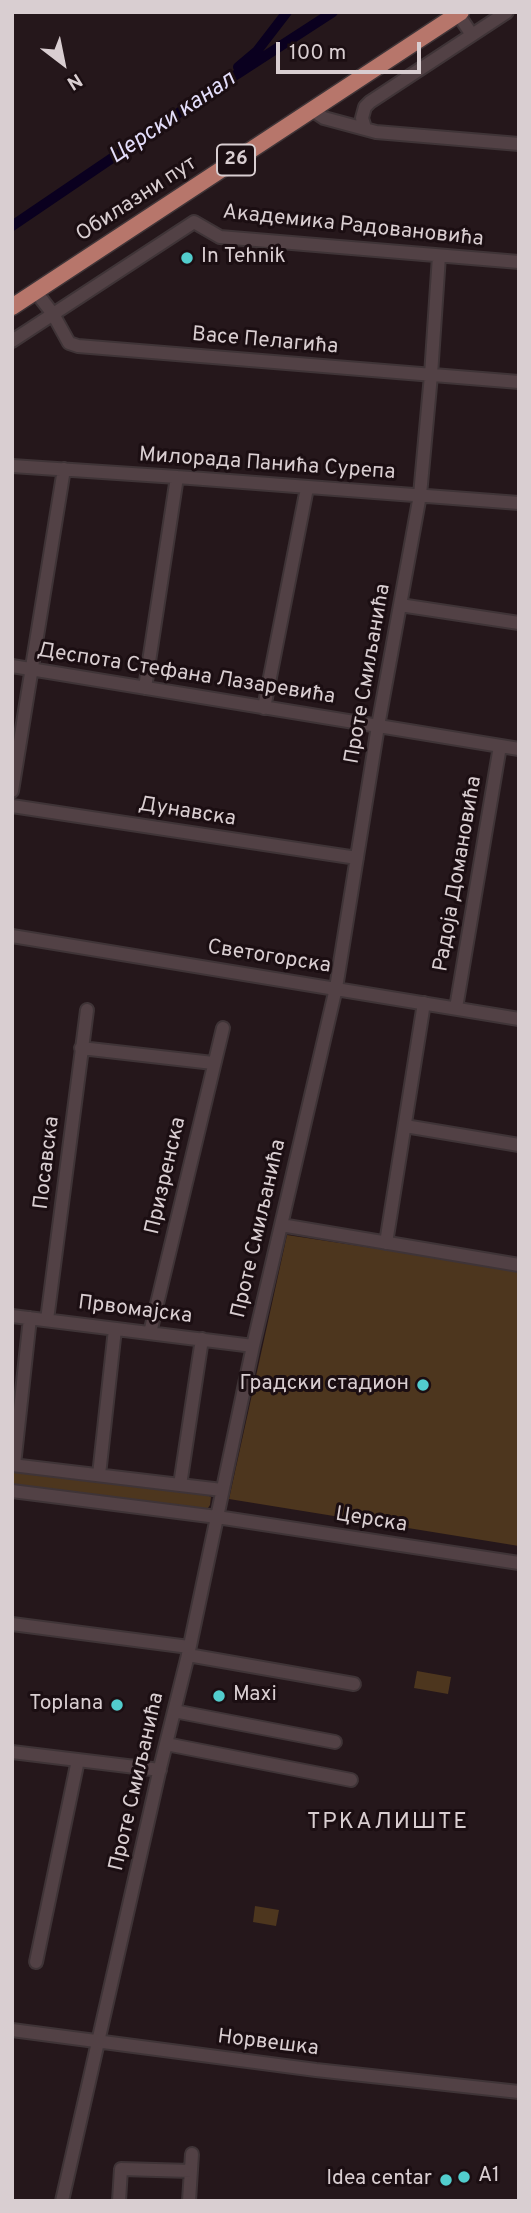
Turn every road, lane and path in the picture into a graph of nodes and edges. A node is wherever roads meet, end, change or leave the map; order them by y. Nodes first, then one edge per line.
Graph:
1 (507, 12) edge
2 (459, 13) edge
3 (471, 34) junction
4 (312, 110) junction
5 (361, 125) junction
6 (519, 145) edge
7 (439, 256) junction
8 (519, 262) edge
9 (36, 292) junction
10 (12, 307) edge
11 (53, 314) junction
12 (12, 341) edge
13 (431, 375) junction
14 (519, 382) edge
15 (12, 466) edge
16 (64, 469) junction
17 (177, 477) junction
18 (307, 488) junction
19 (420, 495) junction
20 (519, 503) edge
21 (400, 605) junction
22 (519, 623) edge
23 (12, 666) edge
24 (32, 669) junction
25 (145, 688) junction
26 (264, 708) junction
27 (378, 726) junction
28 (500, 746) junction
29 (519, 749) edge
30 (12, 791) edge
31 (12, 806) edge
32 (356, 858) junction
33 (12, 936) edge
34 (336, 988) junction
35 (424, 1003) junction
36 (456, 1008) junction
37 (87, 1010) dead end
38 (519, 1019) edge
39 (223, 1028) dead end
40 (81, 1048) junction
41 (213, 1063) junction
42 (405, 1126) junction
43 (519, 1144) edge
44 (281, 1225) junction
45 (386, 1243) junction
46 (519, 1265) edge
47 (12, 1316) edge
48 (30, 1318) junction
49 (47, 1320) junction
50 (115, 1329) junction
51 (150, 1333) junction
52 (202, 1339) junction
53 (253, 1346) junction
54 (13, 1465) edge
55 (99, 1475) junction
56 (180, 1485) junction
57 (222, 1490) junction
58 (12, 1491) edge
59 (217, 1517) junction
60 (519, 1563) edge
61 (12, 1624) edge
62 (189, 1651) junction
63 (354, 1684) dead end
64 (174, 1712) junction
65 (335, 1742) dead end
66 (166, 1744) junction
67 (12, 1752) edge
68 (78, 1760) junction
69 (159, 1770) junction
70 (351, 1780) dead end
71 (36, 1962) dead end
72 (12, 2030) edge
73 (99, 2041) junction
74 (519, 2092) edge
75 (192, 2154) dead end
76 (191, 2171) junction
77 (62, 2201) edge
78 (119, 2201) edge
79 (188, 2201) edge

1 - 3 street
2 - 3 street
2 - 4 main road, Обилазни пут / 26
3 - 5 street
4 - 5 street
4 - 9 main road, Обилазни пут / 26
5 - 6 street
7 - 8 street, Академика Радовановића
7 - 11 street, Академика Радовановића
7 - 13 street, Проте Смиљанића
9 - 10 main road, Обилазни пут / 26
9 - 11 street, Васе Пелагића
11 - 12 street, Академика Радовановића
11 - 13 street, Васе Пелагића
13 - 14 street, Васе Пелагића
13 - 19 street, Проте Смиљанића
15 - 16 street, Милорада Панића Сурепа
16 - 17 street, Милорада Панића Сурепа
16 - 24 street
17 - 18 street, Милорада Панића Сурепа
17 - 25 street
18 - 19 street, Милорада Панића Сурепа
18 - 26 street
19 - 20 street, Милорада Панића Сурепа
19 - 21 street, Проте Смиљанића
21 - 22 street
21 - 27 street, Проте Смиљанића
23 - 24 street, Деспота Стефана Лазаревића
24 - 25 street, Деспота Стефана Лазаревића
24 - 30 street
25 - 26 street, Деспота Стефана Лазаревића
26 - 27 street, Деспота Стефана Лазаревића
27 - 28 street, Деспота Стефана Лазаревића
27 - 32 street, Проте Смиљанића
28 - 29 street, Деспота Стефана Лазаревића
28 - 36 street, Радоја Домановића
31 - 32 street, Дунавска
32 - 34 street, Проте Смиљанића
33 - 34 street, Светогорска
34 - 35 street, Светогорска
34 - 44 street, Проте Смиљанића
35 - 36 street, Светогорска
35 - 42 street
36 - 38 street, Светогорска
37 - 40 street, Посавска
39 - 41 street, Призренска
40 - 41 street
40 - 49 street, Посавска
41 - 51 street, Призренска
42 - 43 street
42 - 45 street
44 - 45 street
44 - 53 street, Проте Смиљанића
45 - 46 street
47 - 48 street, Првомајска
48 - 49 street, Првомајска
48 - 54 street
49 - 50 street, Првомајска
50 - 51 street, Првомајска
50 - 55 street
51 - 52 street, Првомајска
52 - 53 street, Првомајска
52 - 56 street
53 - 57 street, Проте Смиљанића
54 - 55 street
55 - 56 street
56 - 57 street
57 - 59 street, Проте Смиљанића
58 - 59 street, Церска
59 - 60 street, Церска
59 - 62 street, Проте Смиљанића
61 - 62 street
62 - 63 street
62 - 64 street, Проте Смиљанића
64 - 65 street
64 - 66 street, Проте Смиљанића
66 - 69 street, Проте Смиљанића
66 - 70 street
67 - 68 street
68 - 69 street
68 - 71 street
69 - 73 street, Проте Смиљанића
72 - 73 street, Норвешка
73 - 74 street, Норвешка
73 - 77 street, Проте Смиљанића
75 - 76 street
76 - 78 street
76 - 79 street

